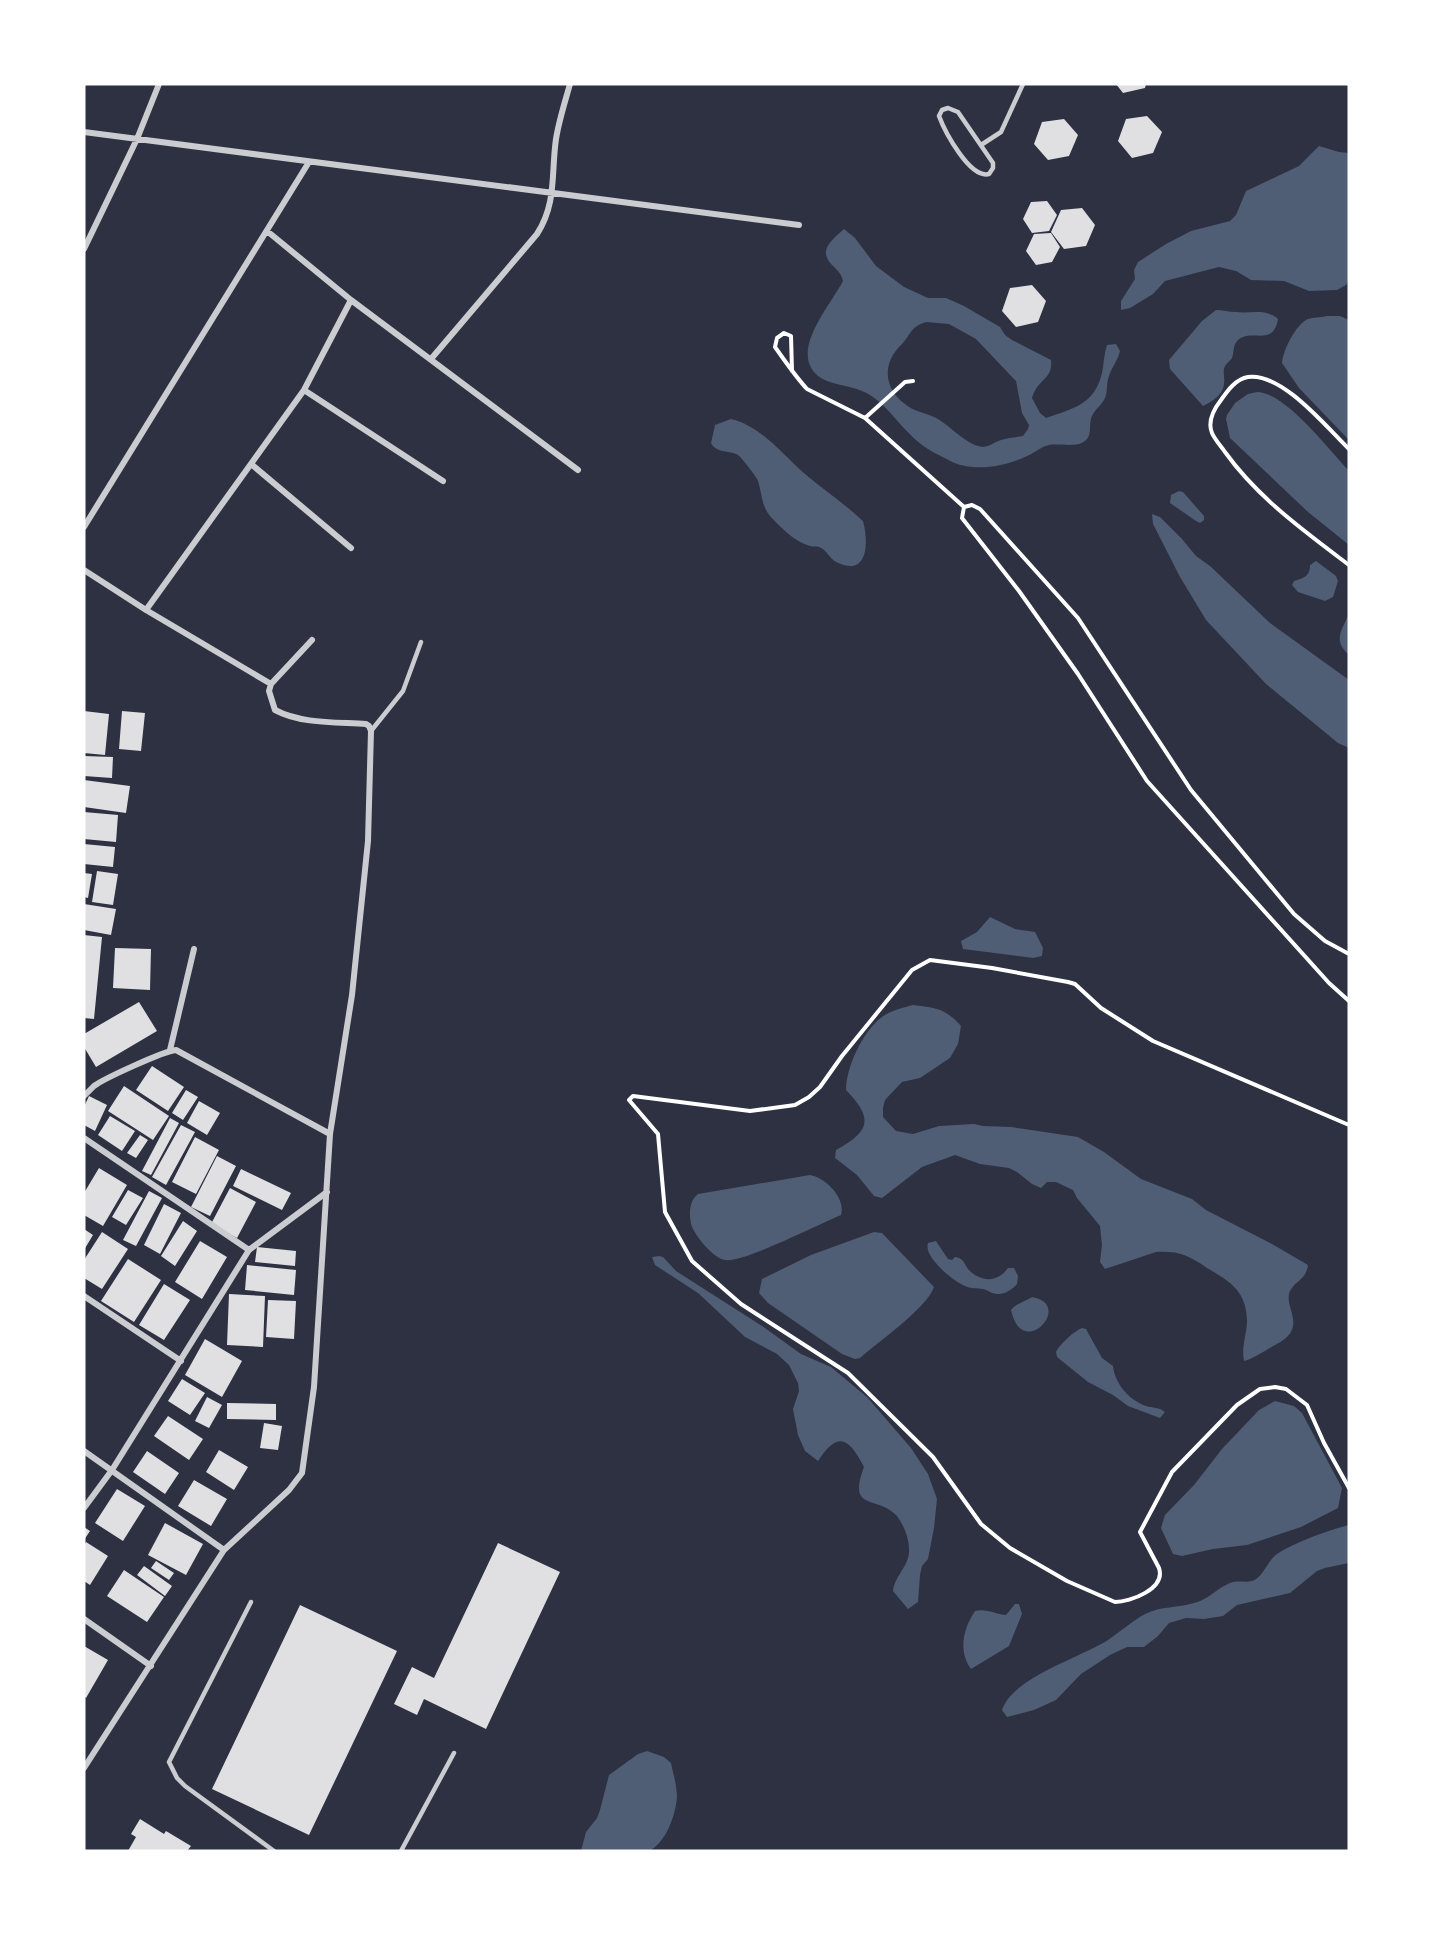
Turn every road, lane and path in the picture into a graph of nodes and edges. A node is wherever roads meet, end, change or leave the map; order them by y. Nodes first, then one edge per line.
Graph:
1 (159, 84) edge
2 (570, 84) edge
3 (1023, 84) edge
4 (84, 132) edge
5 (137, 140) junction
6 (981, 145) junction
7 (309, 162) junction
8 (552, 195) junction
9 (799, 225) dead end
10 (267, 231) junction
11 (84, 249) edge
12 (351, 300) junction
13 (431, 359) junction
14 (792, 370) junction
15 (913, 381) dead end
16 (303, 390) junction
17 (865, 418) junction
18 (1349, 449) edge
19 (251, 464) junction
20 (578, 470) dead end
21 (443, 481) dead end
22 (964, 507) junction
23 (84, 527) edge
24 (351, 548) dead end
25 (1349, 565) edge
26 (84, 570) edge
27 (146, 609) junction
28 (312, 640) dead end
29 (421, 642) dead end
30 (271, 684) junction
31 (371, 731) junction
32 (194, 949) dead end
33 (1349, 954) edge
34 (1349, 1001) edge
35 (170, 1050) junction
36 (84, 1096) edge
37 (1349, 1125) edge
38 (330, 1134) junction
39 (84, 1138) edge
40 (327, 1192) junction
41 (249, 1250) junction
42 (84, 1296) edge
43 (181, 1361) junction
44 (84, 1451) edge
45 (112, 1470) junction
46 (1349, 1488) edge
47 (84, 1508) edge
48 (224, 1550) junction
49 (251, 1602) dead end
50 (84, 1619) edge
51 (151, 1666) junction
52 (454, 1753) dead end
53 (84, 1768) edge
54 (274, 1851) edge
55 (401, 1851) edge

1 - 5 street
2 - 8 street
3 - 6 lane
4 - 5 street
5 - 7 street
5 - 11 street
6 - 6 lane
7 - 8 street
7 - 10 street
8 - 9 street
8 - 13 street
10 - 12 street
10 - 23 street
12 - 13 street
12 - 16 street
13 - 20 street
14 - 14 path
14 - 17 path
15 - 17 path
16 - 19 street
16 - 21 street
17 - 22 path
18 - 25 path
19 - 24 street
19 - 27 street
22 - 33 path
22 - 34 path
26 - 27 street
27 - 30 street
28 - 30 street
29 - 31 lane
30 - 31 street
31 - 38 street
32 - 35 street
35 - 36 street
35 - 38 street
37 - 46 path
38 - 40 street
39 - 41 street
40 - 41 street
40 - 48 street
41 - 43 street
42 - 43 street
43 - 45 street
44 - 45 street
45 - 47 street
45 - 48 street
48 - 51 street
49 - 54 lane
50 - 51 street
51 - 53 street
52 - 55 lane

